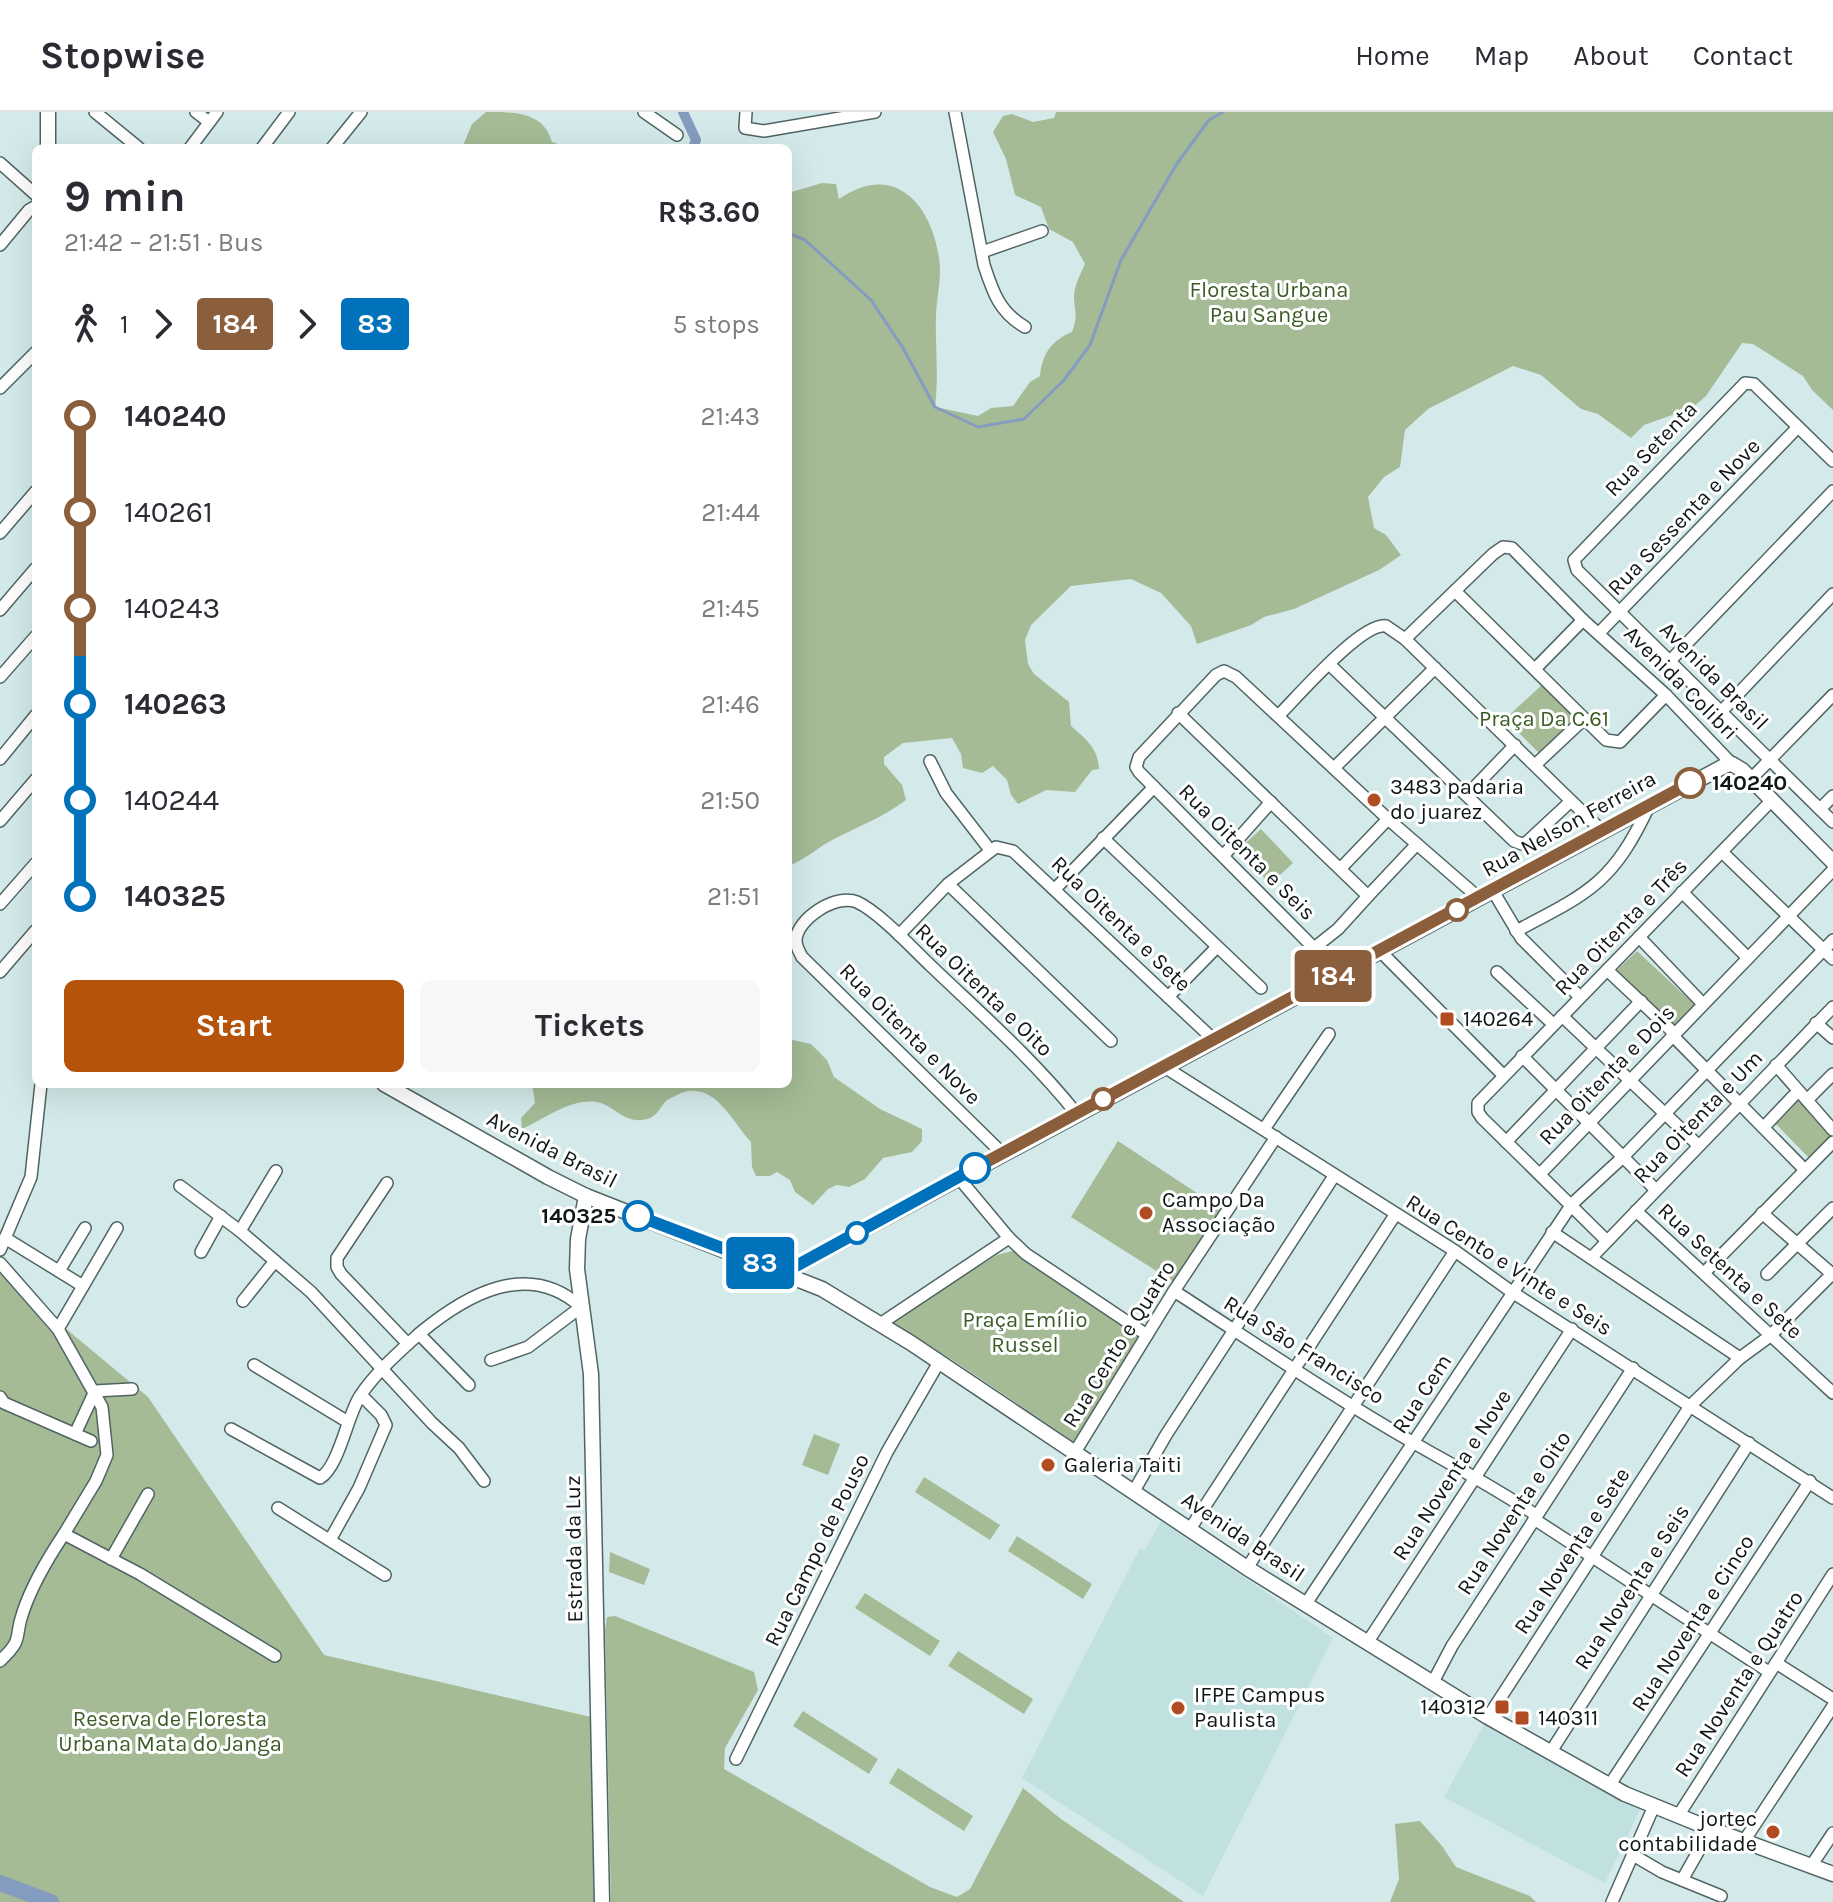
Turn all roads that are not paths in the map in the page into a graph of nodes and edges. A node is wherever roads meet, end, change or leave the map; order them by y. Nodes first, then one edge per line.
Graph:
1 (48, 112) edge
2 (95, 112) edge
3 (196, 112) edge
4 (217, 112) edge
5 (289, 112) edge
6 (361, 112) edge
7 (644, 112) edge
8 (875, 112) edge
9 (955, 112) edge
10 (745, 117) edge
11 (812, 118) edge
12 (209, 122) junction
13 (677, 135) dead end
14 (48, 144) edge
15 (134, 144) edge
16 (193, 144) edge
17 (265, 144) edge
18 (335, 144) edge
19 (0, 163) edge
20 (32, 191) edge
21 (32, 208) edge
22 (1042, 231) dead end
23 (0, 245) edge
24 (982, 252) junction
25 (1025, 327) dead end
26 (32, 356) edge
27 (0, 388) edge
28 (1798, 427) junction
29 (1833, 461) edge
30 (1833, 491) edge
31 (32, 496) edge
32 (0, 533) edge
33 (1575, 556) joint
34 (32, 573) edge
35 (1455, 591) junction
36 (1833, 594) edge
37 (0, 610) edge
38 (1620, 613) junction
39 (1583, 620) junction
40 (1599, 633) junction
41 (1405, 639) junction
42 (32, 641) edge
43 (1669, 662) junction
44 (1329, 664) junction
45 (1435, 668) junction
46 (1535, 669) junction
47 (0, 677) edge
48 (1666, 695) junction
49 (1833, 695) edge
50 (1178, 713) junction
51 (1720, 713) junction
52 (1279, 715) junction
53 (1386, 718) junction
54 (1584, 719) junction
55 (32, 720) edge
56 (1515, 745) junction
57 (0, 759) edge
58 (930, 761) dead end
59 (1768, 761) junction
60 (1535, 765) junction
61 (1334, 768) junction
62 (1741, 771) junction
63 (32, 784) edge
64 (1154, 787) junction
65 (1467, 795) junction
66 (1833, 796) edge
67 (0, 798) edge
68 (1571, 801) junction
69 (1771, 801) junction
70 (1271, 802) junction
71 (1650, 805) junction
72 (11, 808) junction
73 (1820, 809) junction
74 (1388, 819) junction
75 (0, 821) edge
76 (1833, 822) edge
77 (1602, 831) junction
78 (1103, 838) junction
79 (1417, 844) junction
80 (993, 849) junction
81 (1722, 852) junction
82 (1223, 856) junction
83 (1833, 862) edge
84 (32, 868) edge
85 (1341, 868) junction
86 (1833, 870) edge
87 (948, 884) junction
88 (1055, 889) junction
89 (1682, 892) junction
90 (1486, 894) junction
91 (1368, 897) junction
92 (0, 904) edge
93 (1788, 917) junction
94 (1516, 931) junction
95 (32, 935) edge
96 (899, 935) junction
97 (1639, 937) junction
98 (796, 938) joint
99 (1833, 940) edge
100 (1217, 947) junction
101 (1314, 948) junction
102 (1823, 950) junction
103 (1381, 952) junction
104 (1748, 958) junction
105 (1833, 959) edge
106 (1607, 970) junction
107 (0, 972) edge
108 (1497, 972) dead end
109 (1335, 975) junction
110 (1261, 988) dead end
111 (1168, 997) junction
112 (1580, 997) junction
113 (1641, 1001) junction
114 (1703, 1004) junction
115 (1833, 1007) edge
116 (1557, 1020) junction
117 (1816, 1023) junction
118 (1329, 1034) dead end
119 (1673, 1034) junction
120 (1833, 1038) edge
121 (1214, 1040) junction
122 (1111, 1041) dead end
123 (1596, 1049) junction
124 (1522, 1056) junction
125 (1776, 1065) junction
126 (1163, 1066) junction
127 (1706, 1070) junction
128 (1833, 1074) edge
129 (1503, 1075) junction
130 (1629, 1080) junction
131 (41, 1088) edge
132 (391, 1088) edge
133 (1555, 1091) junction
134 (1798, 1091) junction
135 (1807, 1100) junction
136 (1740, 1104) junction
137 (1076, 1113) junction
138 (1664, 1114) junction
139 (1588, 1123) junction
140 (1764, 1127) junction
141 (1264, 1129) junction
142 (1833, 1130) edge
143 (1276, 1137) junction
144 (1506, 1142) junction
145 (1833, 1142) edge
146 (1698, 1145) junction
147 (1003, 1154) junction
148 (1623, 1157) junction
149 (1805, 1170) junction
150 (276, 1171) dead end
151 (1540, 1174) junction
152 (1334, 1176) junction
153 (958, 1177) junction
154 (387, 1183) dead end
155 (180, 1186) dead end
156 (1655, 1189) junction
157 (586, 1196) junction
158 (1572, 1204) junction
159 (1833, 1208) edge
160 (1636, 1211) junction
161 (1762, 1213) junction
162 (1395, 1215) junction
163 (221, 1216) junction
164 (85, 1228) dead end
165 (117, 1228) dead end
166 (240, 1231) junction
167 (1552, 1232) junction
168 (5, 1238) junction
169 (1009, 1238) junction
170 (1607, 1241) junction
171 (1797, 1244) junction
172 (0, 1250) edge
173 (1455, 1251) junction
174 (201, 1252) dead end
175 (1592, 1257) junction
176 (275, 1261) junction
177 (0, 1263) edge
178 (59, 1271) junction
179 (785, 1272) junction
180 (1704, 1273) junction
181 (1767, 1274) dead end
182 (1832, 1274) edge
183 (83, 1286) junction
184 (1174, 1291) junction
185 (1512, 1292) junction
186 (243, 1301) dead end
187 (581, 1307) junction
188 (880, 1324) junction
189 (58, 1329) junction
190 (1572, 1329) junction
191 (1235, 1330) junction
192 (419, 1334) junction
193 (1147, 1335) junction
194 (1770, 1336) junction
195 (408, 1344) junction
196 (1740, 1358) junction
197 (491, 1360) dead end
198 (939, 1362) junction
199 (254, 1365) dead end
200 (1295, 1368) junction
201 (1633, 1368) junction
202 (382, 1369) junction
203 (1833, 1375) edge
204 (469, 1385) dead end
205 (132, 1389) dead end
206 (1828, 1389) edge
207 (95, 1391) junction
208 (361, 1395) junction
209 (0, 1397) edge
210 (1354, 1406) junction
211 (1690, 1406) junction
212 (348, 1422) junction
213 (231, 1429) dead end
214 (75, 1434) junction
215 (91, 1441) dead end
216 (1414, 1443) junction
217 (1749, 1443) junction
218 (1075, 1452) junction
219 (1475, 1475) junction
220 (484, 1481) dead end
221 (1810, 1481) junction
222 (1134, 1491) junction
223 (148, 1494) dead end
224 (1833, 1498) edge
225 (278, 1508) dead end
226 (1535, 1517) junction
227 (1190, 1529) junction
228 (64, 1534) junction
229 (330, 1540) junction
230 (1592, 1557) junction
231 (111, 1559) junction
232 (1247, 1568) junction
233 (1833, 1574) edge
234 (385, 1575) dead end
235 (1650, 1594) junction
236 (1305, 1605) junction
237 (1711, 1633) junction
238 (1367, 1643) junction
239 (275, 1656) dead end
240 (0, 1661) edge
241 (1772, 1667) junction
242 (1433, 1682) junction
243 (1833, 1699) edge
244 (1833, 1706) edge
245 (1488, 1717) junction
246 (1550, 1753) junction
247 (736, 1759) dead end
248 (1609, 1786) junction
249 (1654, 1806) junction
250 (1678, 1816) junction
251 (1711, 1829) junction
252 (1833, 1833) edge
253 (1744, 1841) junction
254 (1633, 1855) junction
255 (1811, 1866) junction
256 (1833, 1874) edge
257 (1682, 1880) junction
258 (1721, 1896) dead end
259 (602, 1902) edge
260 (1612, 1902) edge

1 - 14 main road
2 - 15 street
3 - 12 street
4 - 12 street
5 - 17 street
6 - 18 street
7 - 13 street
8 - 11 street
9 - 24 street
10 - 11 street
12 - 16 street
19 - 20 street
21 - 23 street
22 - 24 street
24 - 25 street
26 - 27 street
28 - 29 street
28 - 33 street, Rua Setenta
28 - 38 street, Rua Sessenta e Nove
30 - 43 street
31 - 32 street
33 - 38 street, Avenida Brasil
34 - 37 street
35 - 39 street, Avenida Colibri
35 - 41 street
35 - 46 street
36 - 51 street
38 - 40 street, Rua Sessenta e Nove
38 - 43 street, Avenida Brasil
39 - 40 street, Avenida Colibri
39 - 46 street
40 - 48 street, Avenida Colibri
41 - 44 street
41 - 45 street
42 - 47 street
43 - 51 street, Avenida Brasil
44 - 52 street
44 - 53 street
45 - 53 street
45 - 56 street
46 - 54 street
48 - 54 street
48 - 62 street, Avenida Colibri
49 - 59 street
50 - 52 street
50 - 64 street, Rua Oitenta e Seis
50 - 70 street
51 - 59 street, Avenida Brasil
52 - 61 street
53 - 61 street
53 - 65 street
54 - 60 street
55 - 57 street
56 - 60 street
56 - 65 street
58 - 80 street
59 - 62 street
59 - 73 street, Avenida Brasil
60 - 68 street
61 - 74 street
62 - 69 main road, Avenida Colibri
62 - 71 main road, Rua Nelson Ferreira
63 - 72 street
64 - 78 street
64 - 82 street, Rua Oitenta e Seis
65 - 68 street
66 - 73 street
67 - 72 street
68 - 77 street
69 - 81 street, Rua Oitenta e Três
69 - 83 main road, Avenida Colibri
70 - 82 street
70 - 85 street
71 - 77 main road, Rua Nelson Ferreira
71 - 94 street
72 - 75 street
73 - 76 street, Avenida Brasil
74 - 79 street
74 - 85 street
77 - 90 main road, Rua Nelson Ferreira
78 - 88 street
78 - 100 street
79 - 90 street
79 - 91 street
80 - 87 street
80 - 88 street, Rua Oitenta e Sete
81 - 89 street, Rua Oitenta e Três
81 - 93 street
82 - 101 street, Rua Oitenta e Seis
84 - 92 street
85 - 91 street
86 - 93 street, Rua Oitenta e Dois
87 - 96 street
87 - 122 street
88 - 111 street, Rua Oitenta e Sete
89 - 97 street, Rua Oitenta e Três
89 - 104 street
90 - 94 street
90 - 103 main road, Rua Nelson Ferreira
91 - 101 street
93 - 102 street
93 - 104 street, Rua Oitenta e Dois
94 - 112 street
95 - 107 street
96 - 98 street, Rua Oitenta e Oito
96 - 137 street, Rua Oitenta e Oito
97 - 106 street, Rua Oitenta e Três
97 - 114 street, Rua Oitenta e Dois
98 - 147 street, Rua Oitenta e Nove
99 - 102 street, Rua Cem
100 - 110 street
100 - 111 street
101 - 109 street, Rua Oitenta e Seis
102 - 105 street
102 - 127 street, Rua Cem
103 - 109 main road, Rua Nelson Ferreira
103 - 129 street
104 - 114 street, Rua Oitenta e Dois
106 - 112 street, Rua Oitenta e Três
106 - 113 street
108 - 116 street
109 - 121 main road, Rua Nelson Ferreira
111 - 121 street, Rua Oitenta e Sete
112 - 116 street, Rua Oitenta e Três
113 - 119 street
113 - 123 street
114 - 119 street, Rua Oitenta e Dois
115 - 117 street, Rua Oitenta e Um
116 - 123 street
116 - 124 street, Rua Oitenta e Três
117 - 120 street
117 - 125 street, Rua Oitenta e Um
118 - 141 street
119 - 127 street
119 - 130 street, Rua Oitenta e Dois
121 - 126 main road, Rua Nelson Ferreira
123 - 130 street
123 - 133 street
124 - 129 street, Rua Oitenta e Três
124 - 133 street
125 - 134 street
125 - 136 street, Rua Oitenta e Um
126 - 137 main road, Rua Nelson Ferreira
126 - 141 street, Rua Cento e Vinte e Seis
127 - 136 street
127 - 138 street, Rua Cem
128 - 135 street
129 - 144 street, Rua Oitenta e Três
130 - 138 street
130 - 139 street, Rua Oitenta e Dois
131 - 168 street
132 - 157 main road, Avenida Brasil
133 - 139 street
133 - 144 street
134 - 135 street
134 - 140 street
135 - 142 street
136 - 140 street
136 - 146 street, Rua Oitenta e Um
137 - 147 main road, Rua Nelson Ferreira
138 - 146 street
138 - 148 street, Rua Cem
139 - 148 street
139 - 151 street, Rua Oitenta e Dois
140 - 149 street
141 - 143 street, Rua Cento e Vinte e Seis
143 - 152 street, Rua Cento e Vinte e Seis
143 - 184 street, Rua Cento e Quatro
144 - 151 street
145 - 149 street
146 - 156 street, Rua Oitenta e Um
147 - 153 main road, Rua Nelson Ferreira
148 - 156 street
148 - 158 street, Rua Cem
149 - 161 street
150 - 166 street
151 - 158 street
152 - 162 street, Rua Cento e Vinte e Seis
152 - 191 street
153 - 169 street
153 - 179 main road, Rua Nelson Ferreira
154 - 195 street
155 - 163 street
156 - 160 street, Rua Oitenta e Um
157 - 179 main road, Avenida Brasil
157 - 187 main road, Estrada da Luz
158 - 167 street, Rua Cem
158 - 170 street
159 - 171 street
160 - 170 street, Rua Oitenta e Um
160 - 180 street, Rua Setenta e Sete
161 - 171 street
161 - 180 street
162 - 173 street, Rua Cento e Vinte e Seis
162 - 200 street
163 - 166 street
163 - 174 street
164 - 178 street
165 - 183 street
166 - 176 street
167 - 175 street
167 - 185 street, Rua Cem
168 - 172 street
168 - 178 street
169 - 188 street
169 - 193 street
170 - 175 street, Rua Oitenta e Um
171 - 181 street
171 - 182 street
173 - 185 street, Rua Cento e Vinte e Seis
173 - 210 street
175 - 196 street
176 - 186 street
176 - 202 street
177 - 189 street
178 - 183 street
179 - 188 main road, Avenida Brasil
180 - 194 street, Rua Setenta e Sete
182 - 194 street, Rua Noventa e Sete
183 - 189 street
184 - 191 street, Rua São Francisco
184 - 193 street, Rua Cento e Quatro
185 - 190 street, Rua Cento e Vinte e Seis
185 - 216 street, Rua Cem
187 - 192 street
187 - 197 street
187 - 259 main road, Estrada da Luz
188 - 198 main road, Avenida Brasil
189 - 207 street
190 - 201 street, Rua Cento e Vinte e Seis
190 - 219 street, Rua Noventa e Nove
191 - 200 street, Rua São Francisco
191 - 222 street
192 - 195 street
192 - 204 street
193 - 218 street, Rua Cento e Quatro
194 - 196 street, Rua Noventa e Sete
194 - 206 street, Rua Setenta e Sete
195 - 202 street
196 - 211 street, Rua Noventa e Sete
198 - 218 main road, Avenida Brasil
198 - 247 street, Rua Campo de Pouso
199 - 212 street
200 - 210 street, Rua São Francisco
200 - 227 street
201 - 211 street, Rua Cento e Vinte e Seis
201 - 226 street, Rua Noventa e Oito
202 - 208 street
202 - 220 street
203 - 206 street
205 - 207 street
207 - 214 street
207 - 228 street
208 - 212 street
208 - 229 street
209 - 214 street
210 - 216 street, Rua São Francisco
210 - 232 street
211 - 217 street, Rua Cento e Vinte e Seis
211 - 230 street, Rua Noventa e Sete
212 - 213 street
214 - 215 street
216 - 219 street, Rua São Francisco
216 - 236 street, Rua Cem
217 - 221 street, Rua Cento e Vinte e Seis
217 - 235 street, Rua Noventa e Seis
218 - 222 main road, Avenida Brasil
219 - 226 street, Rua São Francisco
219 - 238 street, Rua Noventa e Nove
221 - 224 street, Rua Cento e Vinte e Seis
221 - 237 street, Rua Noventa e Cinco
222 - 227 main road, Avenida Brasil
223 - 231 street
225 - 229 street
226 - 230 street, Rua São Francisco
226 - 242 street, Rua Noventa e Oito
227 - 232 main road, Avenida Brasil
228 - 231 street
228 - 240 street
229 - 234 street
230 - 235 street, Rua São Francisco
230 - 245 street, Rua Noventa e Sete
231 - 239 street
232 - 236 main road, Avenida Brasil
233 - 241 street, Rua Noventa e Quatro
235 - 237 street, Rua São Francisco
235 - 246 street, Rua Noventa e Seis
236 - 238 main road, Avenida Brasil
237 - 241 street, Rua São Francisco
237 - 248 street, Rua Noventa e Cinco
238 - 242 main road, Avenida Brasil
241 - 243 street, Rua São Francisco
241 - 250 street, Rua Noventa e Quatro
242 - 245 main road, Avenida Brasil
244 - 253 street
245 - 246 main road, Avenida Brasil
246 - 248 main road, Avenida Brasil
248 - 249 main road, Avenida Brasil
249 - 250 main road, Avenida Brasil
249 - 254 street
250 - 251 main road, Avenida Brasil
251 - 253 main road, Avenida Brasil
251 - 257 street
252 - 255 street
253 - 255 main road, Avenida Brasil
254 - 257 street
254 - 260 street
255 - 256 main road, Avenida Brasil
257 - 258 street

